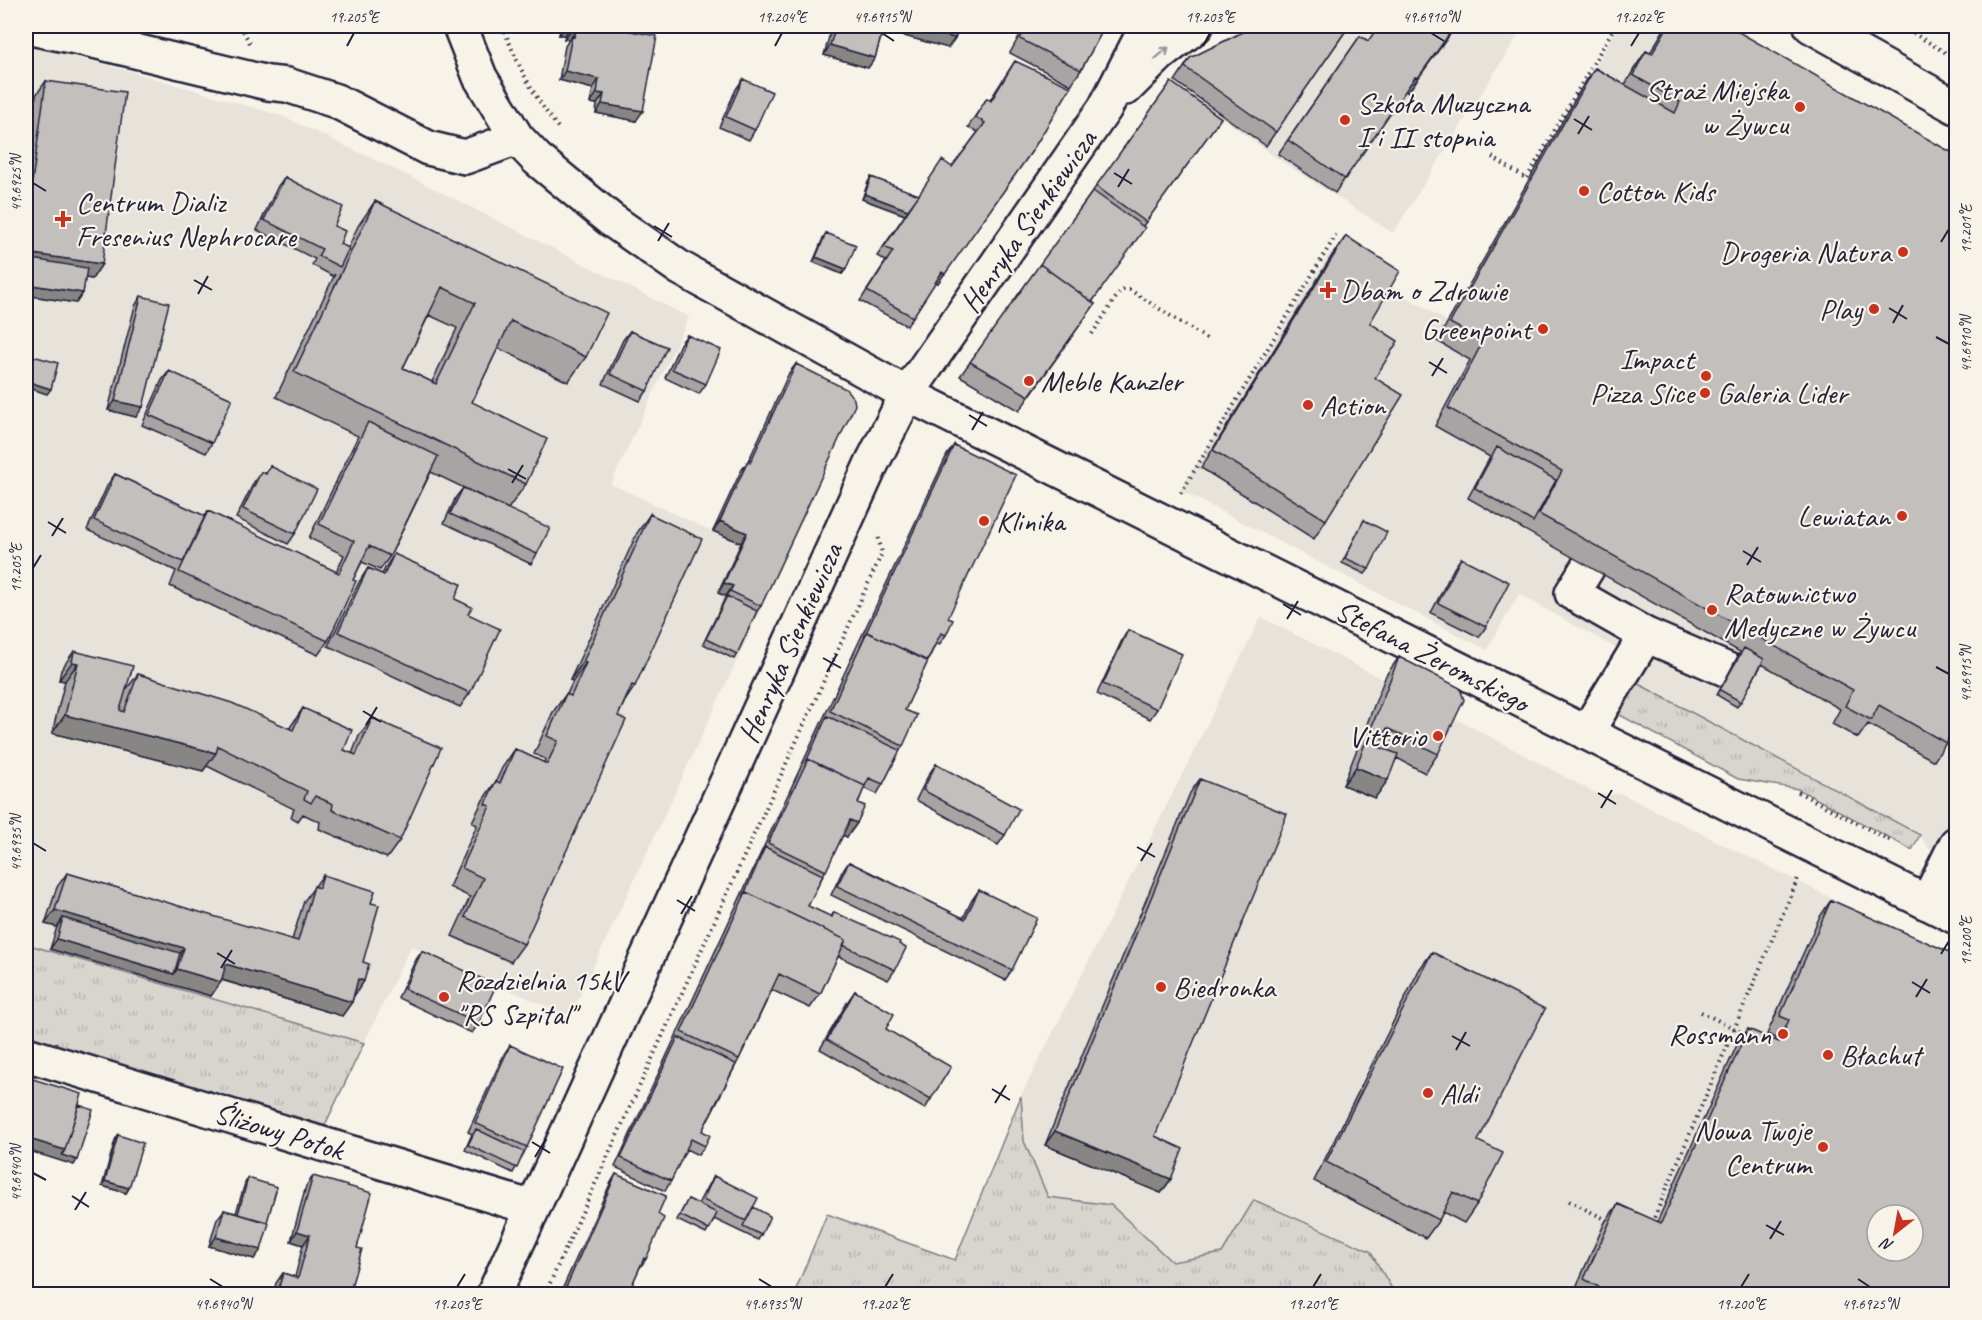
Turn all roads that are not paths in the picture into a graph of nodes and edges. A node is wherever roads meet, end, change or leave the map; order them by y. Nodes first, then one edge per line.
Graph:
1 (460, 26) edge
2 (1147, 26) edge
3 (1196, 26) edge
4 (1811, 26) edge
5 (26, 27) edge
6 (1956, 107) edge
7 (1106, 108) junction
8 (517, 138) junction
9 (907, 394) junction
10 (1588, 567) edge
11 (1646, 635) junction
12 (1730, 671) edge
13 (1587, 733) junction
14 (1956, 844) edge
15 (1926, 903) junction
16 (1956, 916) edge
17 (26, 1054) edge
18 (532, 1208) junction
19 (495, 1294) edge

1 - 8 street, Stefana Żeromskiego
2 - 7 street, Henryka Sienkiewicza
7 -> 3 street
4 - 6 street
5 - 8 street
7 - 9 street, Henryka Sienkiewicza
8 - 9 street, Stefana Żeromskiego
9 - 13 street, Stefana Żeromskiego
9 - 18 street, Henryka Sienkiewicza
10 - 11 street
11 - 12 street
11 - 13 street
13 - 15 street, Stefana Żeromskiego
14 - 15 street
15 - 16 street, Stefana Żeromskiego
17 - 18 street, Śliżowy Potok
18 - 19 street, Henryka Sienkiewicza

